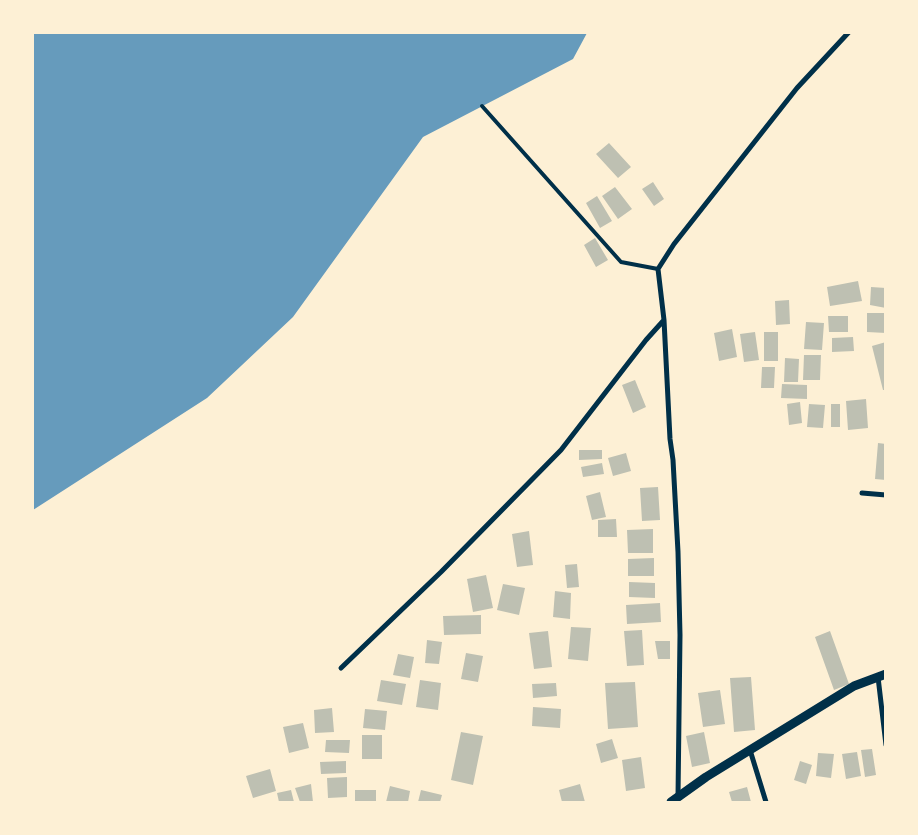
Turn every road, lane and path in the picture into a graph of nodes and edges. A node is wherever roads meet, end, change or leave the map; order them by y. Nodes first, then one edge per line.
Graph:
1 (849, 32) edge
2 (482, 106) dead end
3 (658, 269) junction
4 (664, 320) junction
5 (862, 493) dead end
6 (886, 495) edge
7 (341, 668) dead end
8 (882, 676) edge
9 (886, 745) edge
10 (750, 750) junction
11 (675, 800) edge
12 (766, 802) edge

1 - 3 street
2 - 3 lane
3 - 4 street
4 - 7 street
4 - 11 street
5 - 6 street
8 - 9 street
8 - 10 street
10 - 11 street
10 - 12 street

